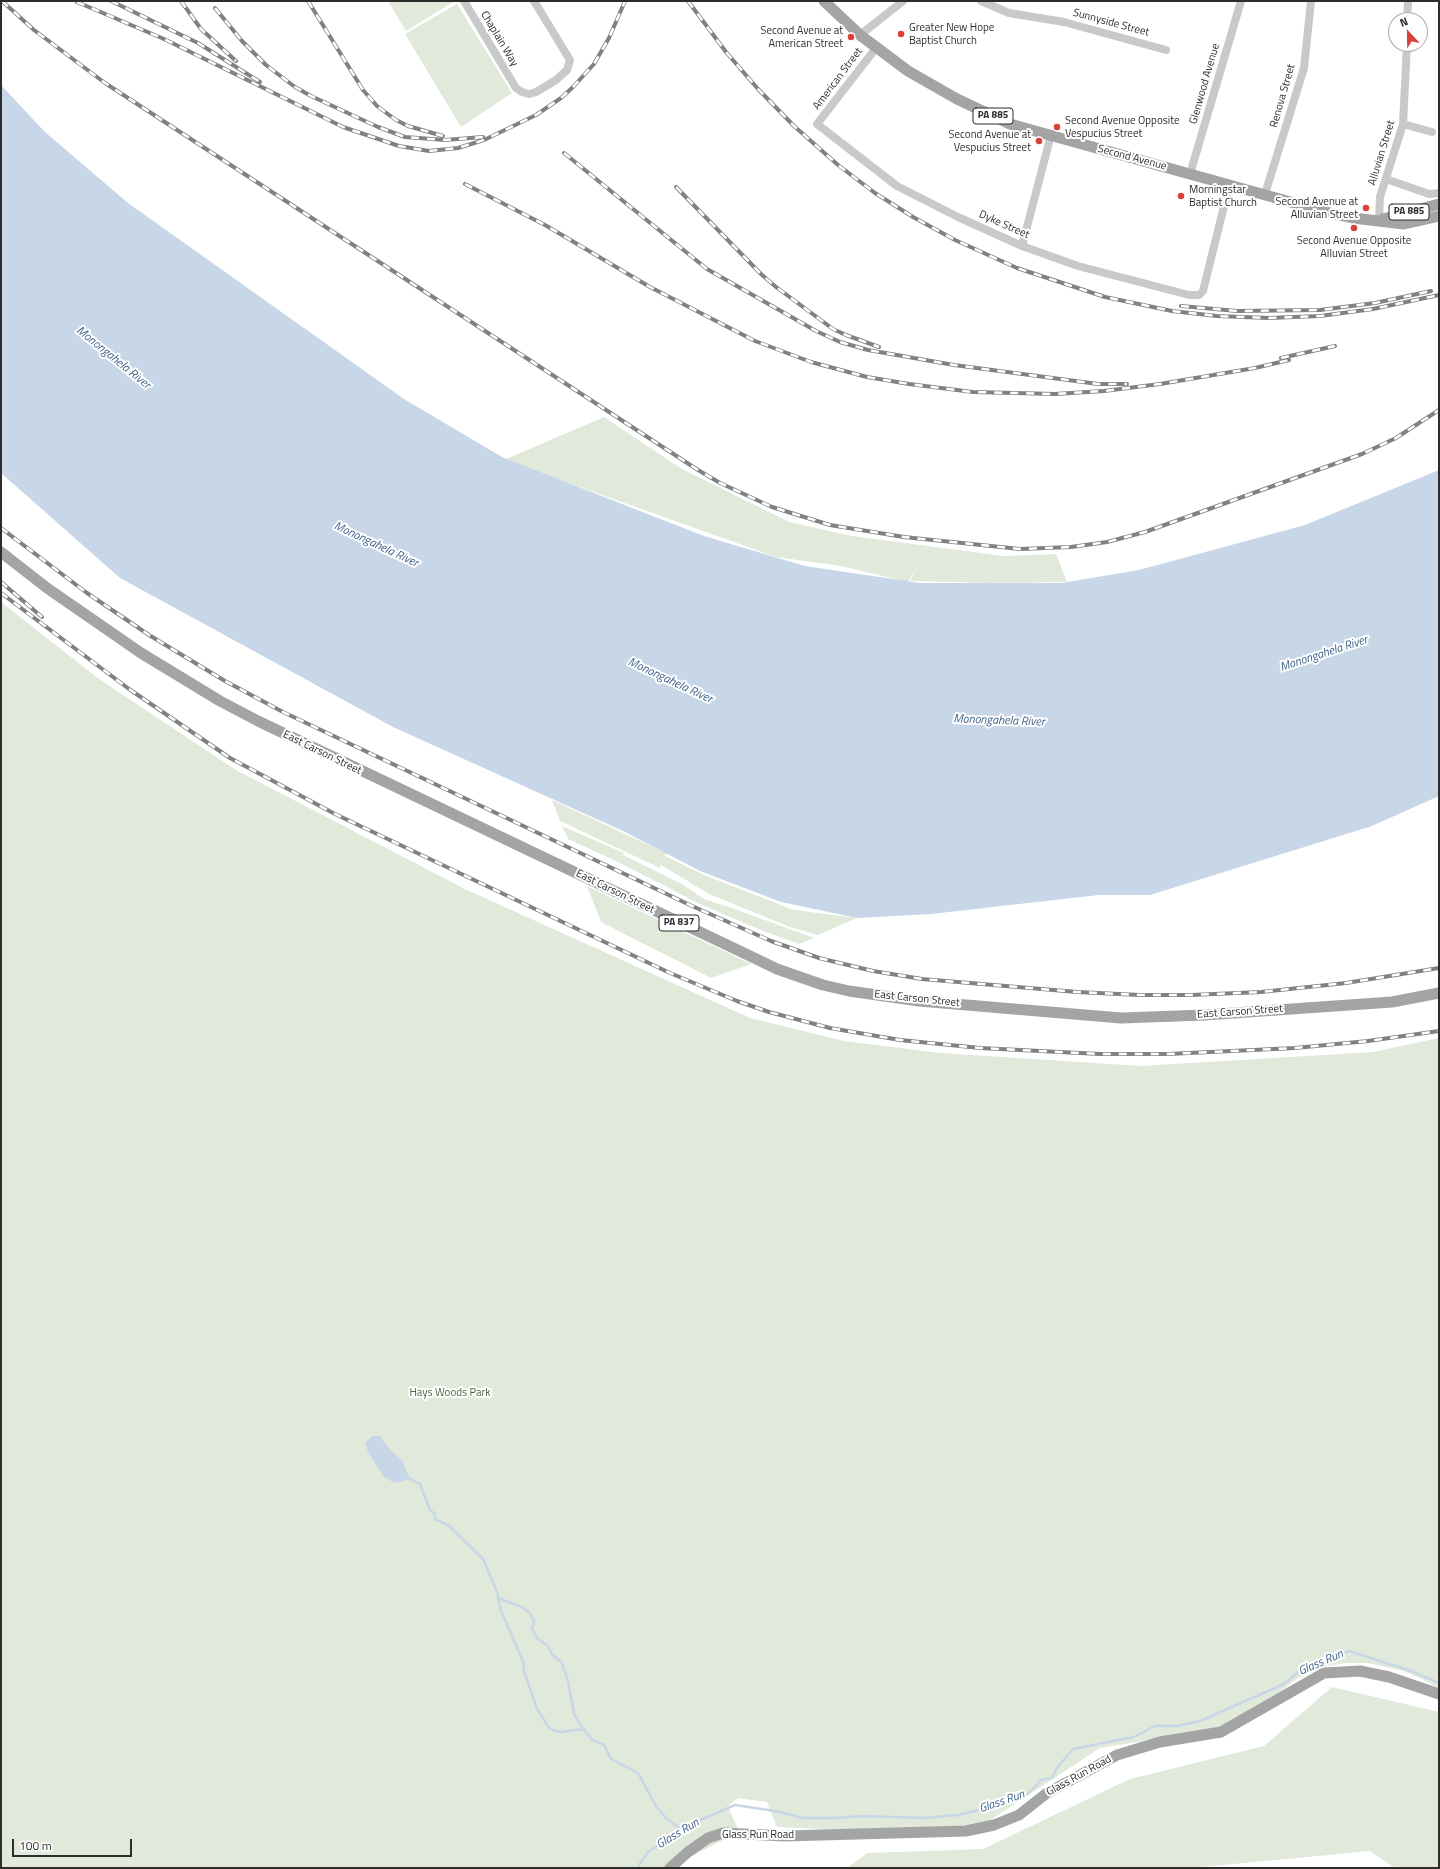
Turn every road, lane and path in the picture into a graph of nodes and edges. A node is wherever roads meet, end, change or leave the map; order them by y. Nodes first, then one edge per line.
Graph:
1 (464, 1) edge
2 (534, 1) edge
3 (824, 1) edge
4 (903, 1) edge
5 (981, 1) edge
6 (1241, 1) edge
7 (1311, 1) edge
8 (1408, 1) edge
9 (1407, 12) edge
10 (860, 35) junction
11 (876, 48) junction
12 (1166, 50) dead end
13 (1407, 52) edge
14 (817, 124) joint
15 (1403, 124) junction
16 (1432, 132) dead end
17 (1051, 135) junction
18 (1190, 174) junction
19 (1386, 178) junction
20 (1229, 186) junction
21 (1439, 193) edge
22 (1265, 194) junction
23 (1439, 204) edge
24 (1439, 216) edge
25 (1379, 220) junction
26 (1022, 246) junction
27 (1, 552) edge
28 (1439, 993) edge
29 (1439, 1694) edge
30 (670, 1868) edge

1 - 2 street, Chaplain Way
3 - 10 main road, Second Avenue / PA 885
4 - 10 street
5 - 12 street, Sunnyside Street
6 - 18 street, Glenwood Avenue
7 - 22 street, Renova Street
8 - 9 street
10 - 11 main road, Second Avenue / PA 885
11 - 14 street, American Street
11 - 17 main road, Second Avenue / PA 885
13 - 15 street, Alluvian Street
14 - 26 street, Dyke Street
15 - 16 street
15 - 19 street, Alluvian Street
17 - 18 main road, Second Avenue / PA 885
17 - 26 street
18 - 20 main road, Second Avenue / PA 885
19 - 21 street
19 - 25 street, Alluvian Street
20 - 22 main road, Second Avenue / PA 885
20 - 26 street, Dyke Street
22 - 25 main road, Second Avenue / PA 885
23 - 25 main road, Second Avenue / PA 885
24 - 25 main road, Second Avenue / PA 885
27 - 28 main road, East Carson Street / PA 837
29 - 30 main road, Glass Run Road

